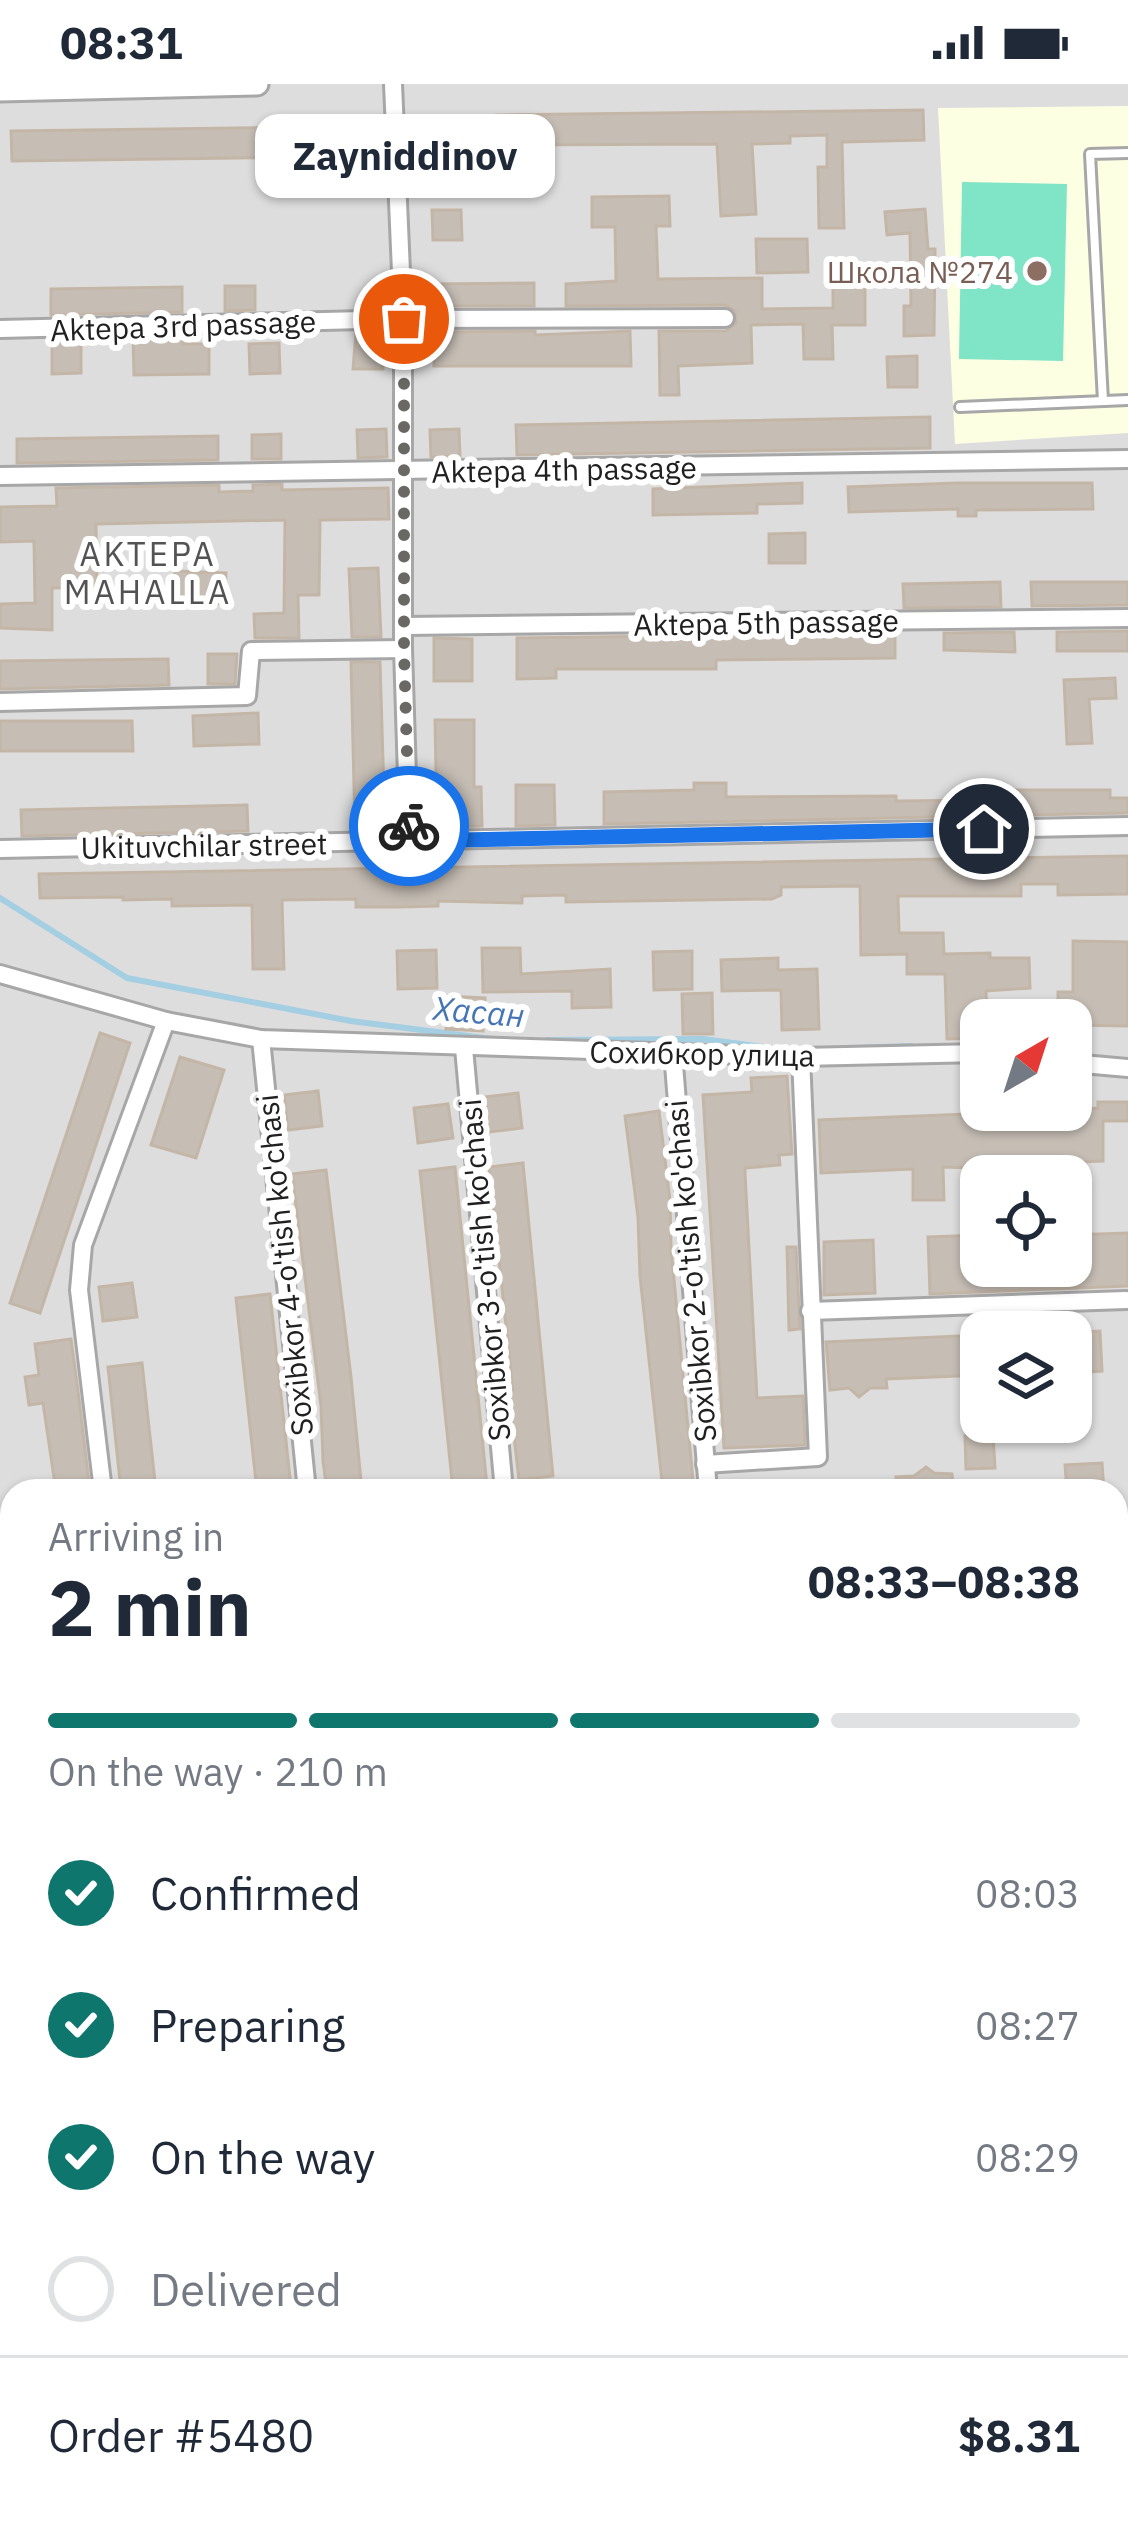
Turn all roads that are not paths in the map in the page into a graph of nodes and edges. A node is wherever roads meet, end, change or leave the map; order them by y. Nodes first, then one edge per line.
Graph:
1 (257, 84) edge
2 (393, 84) edge
3 (76, 86) edge
4 (0, 90) edge
5 (1128, 153) edge
6 (725, 318) dead end
7 (404, 319) junction
8 (0, 329) edge
9 (1128, 400) edge
10 (1103, 401) junction
11 (960, 407) dead end
12 (1128, 459) edge
13 (404, 471) junction
14 (0, 476) edge
15 (1128, 617) edge
16 (404, 626) junction
17 (404, 650) junction
18 (0, 702) edge
19 (1128, 826) edge
20 (409, 841) junction
21 (0, 848) edge
22 (0, 974) edge
23 (166, 1021) junction
24 (260, 1039) junction
25 (464, 1048) junction
26 (673, 1052) junction
27 (960, 1054) edge
28 (801, 1057) junction
29 (1092, 1065) edge
30 (1128, 1068) edge
31 (1126, 1300) edge
32 (810, 1311) junction
33 (705, 1464) junction
34 (103, 1479) edge
35 (306, 1479) edge
36 (503, 1479) edge
37 (707, 1479) edge

1 - 3 street
2 - 7 street
3 - 4 street
5 - 10 lane
6 - 7 street, Aktepa 3rd passage
7 - 8 street, Aktepa 3rd passage
7 - 13 street
9 - 10 lane
10 - 11 lane
12 - 13 street, Aktepa 4th passage
13 - 14 street, Aktepa 4th passage
13 - 16 street
15 - 16 street, Aktepa 5th passage
16 - 17 street
17 - 18 street
17 - 20 street
19 - 20 street, Ukituvchilar street
20 - 21 street, Ukituvchilar street
22 - 23 street, Сохибкор улица
23 - 24 street, Сохибкор улица
23 - 34 street
24 - 25 street, Сохибкор улица
24 - 35 street, Soxibkor 4-o'tish ko'chasi
25 - 26 street, Сохибкор улица
25 - 36 street, Soxibkor 3-o'tish ko'chasi
26 - 28 street, Сохибкор улица
26 - 33 street, Soxibkor 2-o'tish ko'chasi
27 - 28 street, Сохибкор улица
28 - 32 street
29 - 30 street
31 - 32 street
32 - 33 street
33 - 37 street, Soxibkor 2-o'tish ko'chasi

